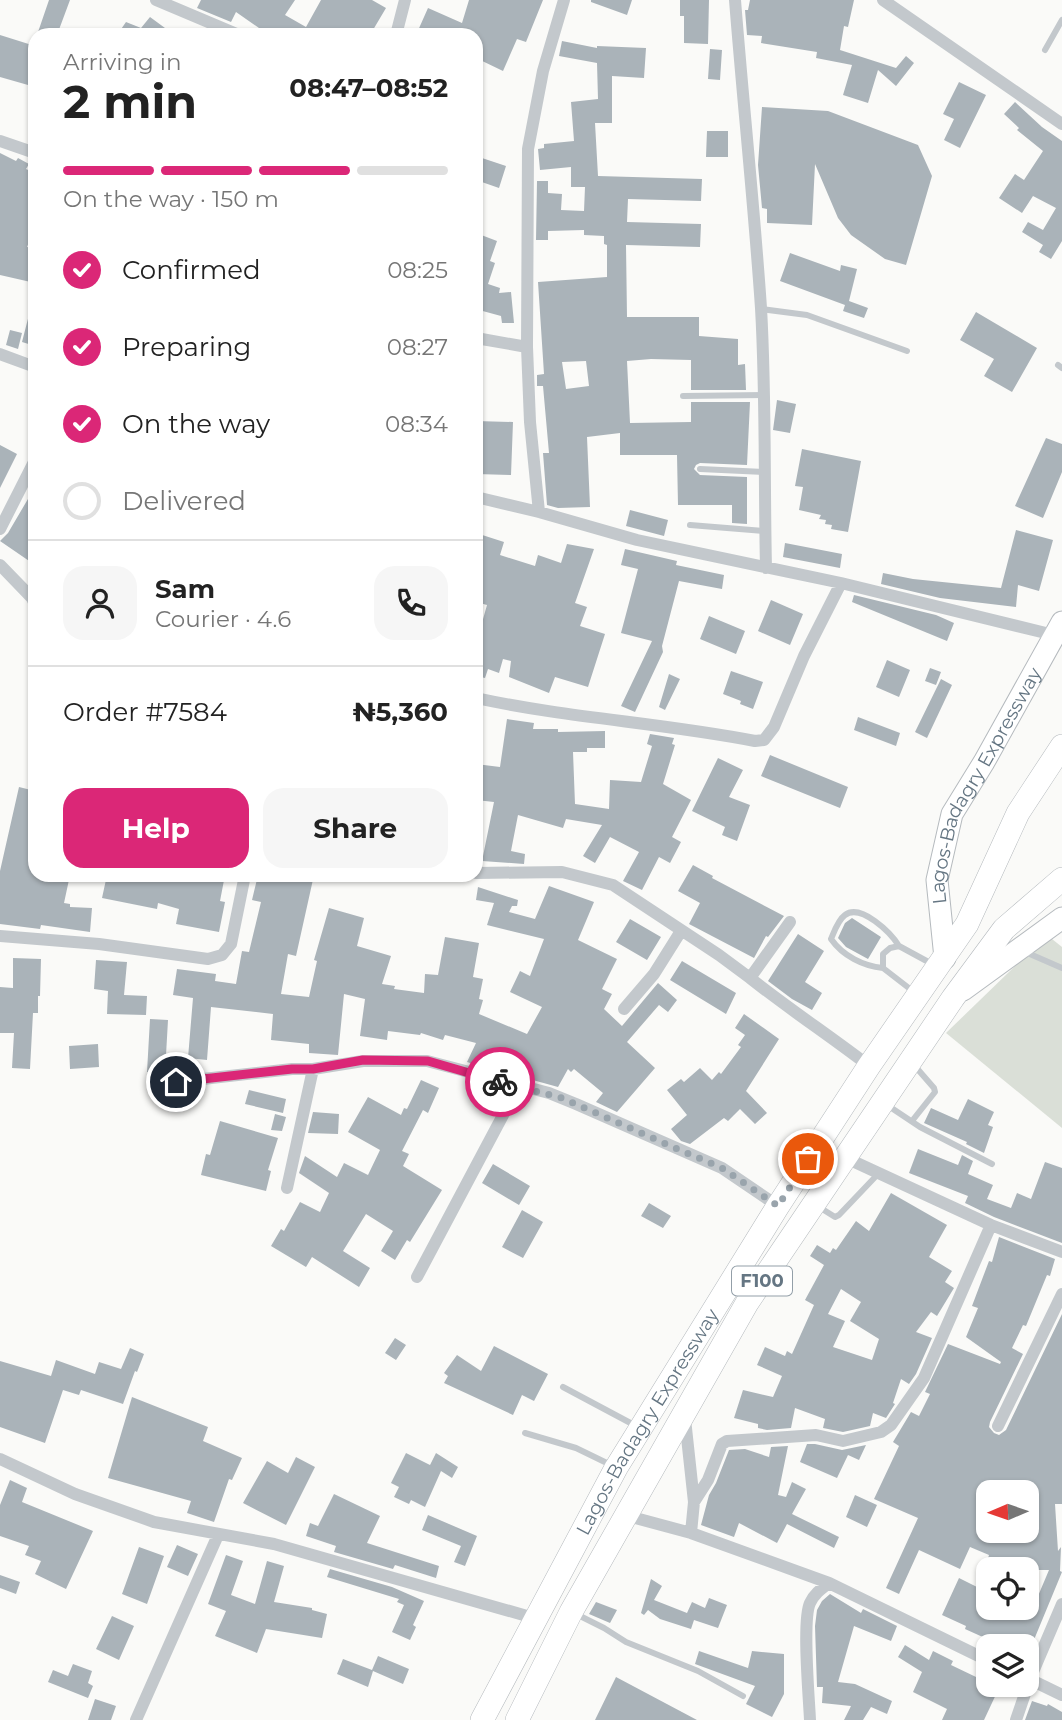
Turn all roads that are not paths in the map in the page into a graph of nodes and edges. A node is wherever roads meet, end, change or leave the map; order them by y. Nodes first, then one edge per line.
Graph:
1 (156, 0) edge
2 (405, 0) edge
3 (564, 0) edge
4 (735, 0) edge
5 (883, 0) edge
6 (1062, 20) edge
7 (222, 28) edge
8 (398, 28) edge
9 (1045, 50) dead end
10 (1062, 124) edge
11 (0, 141) edge
12 (28, 151) edge
13 (761, 309) junction
14 (483, 339) edge
15 (527, 347) junction
16 (906, 351) dead end
17 (0, 354) edge
18 (28, 364) edge
19 (764, 394) junction
20 (683, 396) dead end
21 (701, 469) dead end
22 (766, 472) junction
23 (28, 474) edge
24 (483, 499) edge
25 (539, 512) junction
26 (690, 525) dead end
27 (0, 529) edge
28 (764, 531) junction
29 (0, 565) edge
30 (766, 568) junction
31 (841, 583) junction
32 (28, 594) edge
33 (1058, 628) edge
34 (483, 700) edge
35 (1062, 746) edge
36 (483, 873) edge
37 (1062, 878) edge
38 (244, 882) edge
39 (1062, 918) edge
40 (790, 922) dead end
41 (681, 931) junction
42 (0, 936) edge
43 (899, 946) junction
44 (1018, 949) junction
45 (942, 963) junction
46 (883, 968) junction
47 (1062, 968) edge
48 (750, 978) junction
49 (919, 996) junction
50 (953, 998) junction
51 (624, 1009) dead end
52 (910, 1061) junction
53 (869, 1066) junction
54 (313, 1069) junction
55 (176, 1082) dead end
56 (518, 1087) junction
57 (883, 1102) junction
58 (912, 1121) junction
59 (846, 1158) junction
60 (992, 1164) dead end
61 (878, 1173) junction
62 (287, 1188) dead end
63 (814, 1204) junction
64 (778, 1206) junction
65 (991, 1225) junction
66 (1062, 1252) edge
67 (417, 1278) dead end
68 (1062, 1294) edge
69 (563, 1387) dead end
70 (684, 1410) junction
71 (998, 1426) dead end
72 (640, 1428) junction
73 (525, 1433) dead end
74 (0, 1459) edge
75 (616, 1468) junction
76 (694, 1502) junction
77 (628, 1516) junction
78 (691, 1533) junction
79 (218, 1535) junction
80 (829, 1583) junction
81 (1062, 1604) edge
82 (571, 1612) junction
83 (534, 1618) junction
84 (976, 1655) edge
85 (1039, 1655) edge
86 (1039, 1684) edge
87 (1062, 1695) edge
88 (743, 1696) dead end
89 (1023, 1697) edge
90 (136, 1720) edge
91 (482, 1720) edge
92 (517, 1720) edge
93 (810, 1720) edge
94 (1016, 1720) edge

1 - 7 street
2 - 8 street
3 - 15 street
4 - 13 street
5 - 10 street
6 - 9 lane
11 - 12 street
13 - 16 lane
13 - 19 street
14 - 15 street
15 - 25 street
17 - 18 street
19 - 20 lane
19 - 22 street
21 - 22 lane
22 - 28 street
23 - 27 street
24 - 25 street
25 - 30 street
26 - 28 lane
28 - 30 street
29 - 32 street
30 - 31 street
31 - 33 street
31 - 34 street
33 - 45 main road, Lagos-Badagry Expressway
35 - 45 highway, Lagos-Badagry Expressway / F100
36 - 41 street
37 - 50 highway, Lagos-Badagry Expressway / F100
38 - 42 street
39 - 44 main road, Lagos-Badagry Expressway
40 - 48 street
41 - 48 street
41 - 51 street
43 - 45 lane
43 - 46 lane
43 - 46 lane
44 - 47 lane
44 - 50 main road, Lagos-Badagry Expressway
45 - 49 highway, Lagos-Badagry Expressway / F100
46 - 49 lane
48 - 53 street
49 - 53 highway, Lagos-Badagry Expressway / F100
50 - 52 highway, Lagos-Badagry Expressway / F100
52 - 57 highway, Lagos-Badagry Expressway / F100
52 - 58 lane
53 - 64 highway, Lagos-Badagry Expressway / F100
54 - 55 street
54 - 56 street
54 - 62 street
56 - 64 street
56 - 67 street
57 - 58 lane
57 - 59 highway, Lagos-Badagry Expressway / F100
58 - 60 lane
59 - 61 street
59 - 63 highway, Lagos-Badagry Expressway / F100
61 - 63 lane
61 - 65 street
63 - 70 highway, Lagos-Badagry Expressway / F100
64 - 72 highway, Lagos-Badagry Expressway / F100
65 - 66 street
65 - 76 street
68 - 71 street
69 - 72 lane
70 - 76 street
70 - 77 highway, Lagos-Badagry Expressway / F100
72 - 75 highway, Lagos-Badagry Expressway / F100
73 - 75 lane
74 - 79 street
75 - 83 highway, Lagos-Badagry Expressway / F100
76 - 78 street
77 - 78 street
77 - 82 highway, Lagos-Badagry Expressway / F100
78 - 80 street
79 - 83 street
79 - 90 street
80 - 84 street
80 - 93 street
81 - 85 street
82 - 88 lane
82 - 92 highway, Lagos-Badagry Expressway / F100
83 - 91 highway, Lagos-Badagry Expressway / F100
86 - 87 street
89 - 94 street

